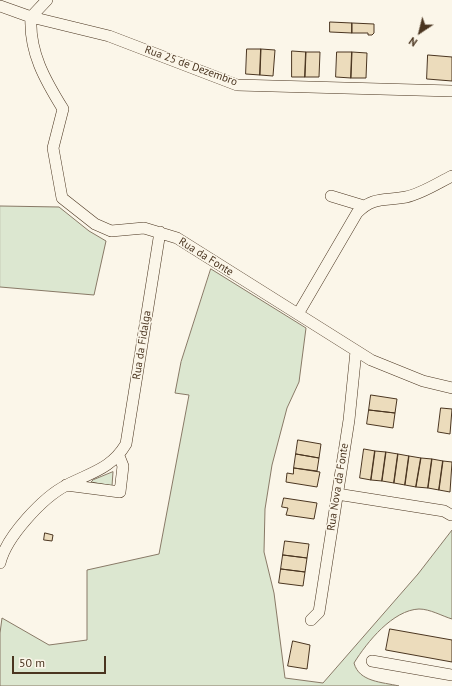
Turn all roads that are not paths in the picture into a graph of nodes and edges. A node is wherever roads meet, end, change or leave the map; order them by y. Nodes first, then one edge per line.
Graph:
1 (47, 0) edge
2 (0, 6) edge
3 (30, 17) junction
4 (452, 91) edge
5 (452, 176) edge
6 (331, 196) dead end
7 (364, 206) junction
8 (160, 232) junction
9 (298, 314) junction
10 (356, 351) junction
11 (452, 388) edge
12 (119, 456) junction
13 (66, 486) junction
14 (337, 494) junction
15 (451, 515) edge
16 (0, 563) edge
17 (311, 620) dead end
18 (372, 661) dead end
19 (452, 675) edge

1 - 3 street
2 - 3 street, Rua 25 de Dezembro
3 - 4 street, Rua 25 de Dezembro
3 - 8 street, Rua da Fonte
5 - 7 street
6 - 7 street
7 - 9 street
8 - 9 street, Rua da Fonte
8 - 12 street, Rua da Fidalga
9 - 10 street, Rua da Fonte
10 - 11 street, Rua da Fonte
10 - 14 street, Rua Nova da Fonte
12 - 13 street, Rua da Fidalga
12 - 13 street
13 - 16 street, Rua da Fidalga
14 - 15 street
14 - 17 street, Rua Nova da Fonte
18 - 19 street

